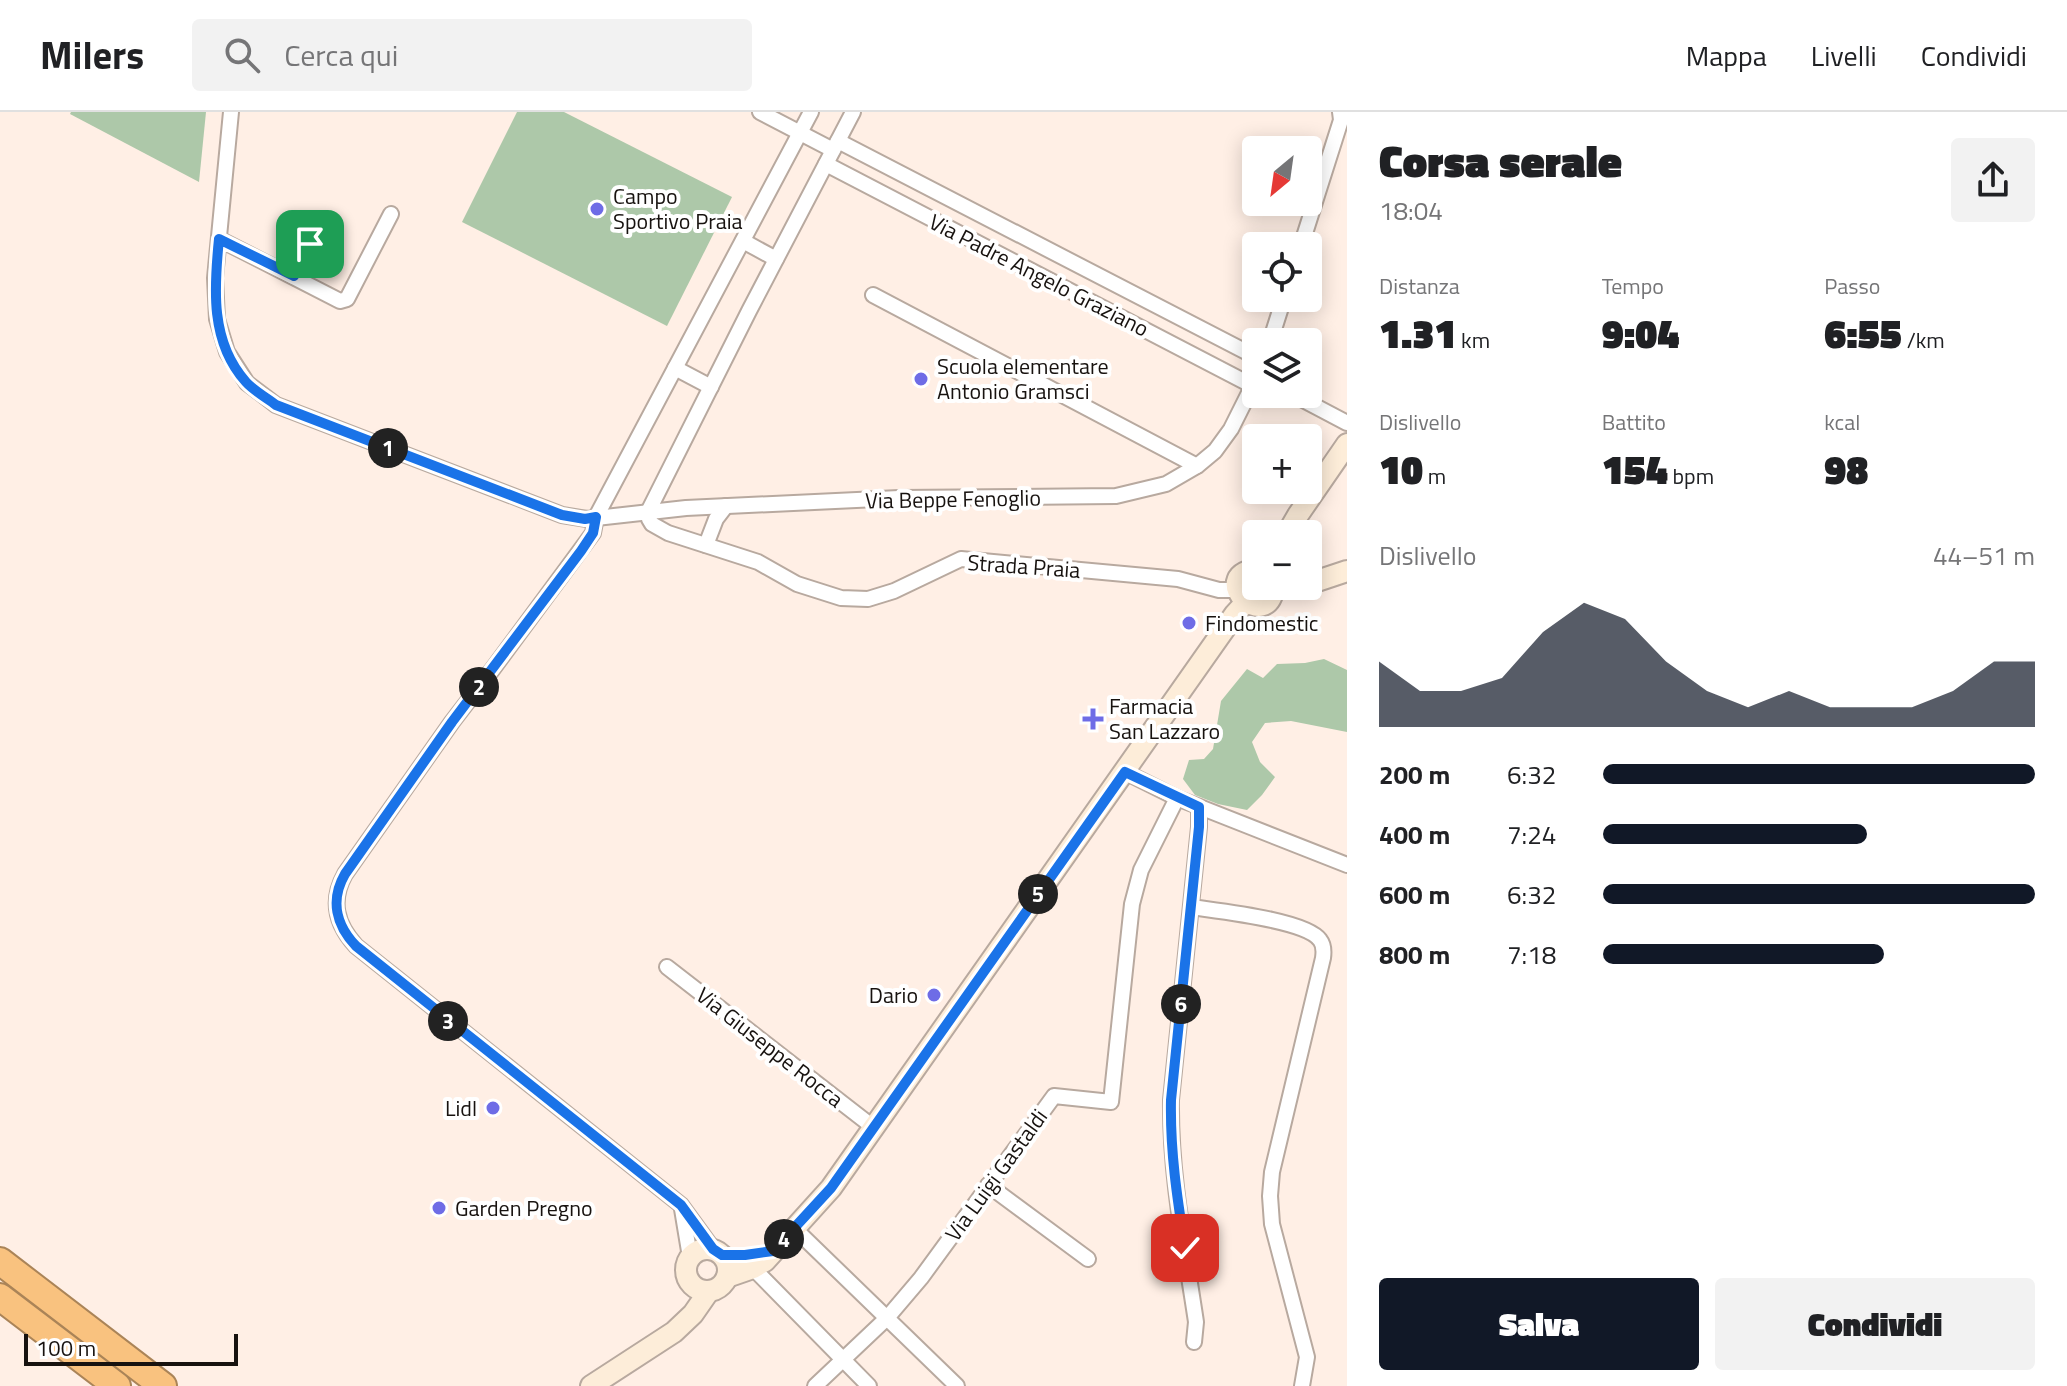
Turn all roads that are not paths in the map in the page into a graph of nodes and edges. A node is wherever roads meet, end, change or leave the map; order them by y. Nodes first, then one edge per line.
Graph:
1 (231, 112) edge
2 (760, 112) edge
3 (811, 112) edge
4 (853, 112) edge
5 (1340, 112) edge
6 (800, 134) junction
7 (832, 152) junction
8 (391, 214) dead end
9 (1305, 232) edge
10 (219, 239) junction
11 (743, 241) junction
12 (310, 244) dead end
13 (776, 259) junction
14 (294, 276) junction
15 (873, 295) dead end
16 (1242, 350) edge
17 (675, 368) junction
18 (1242, 375) edge
19 (711, 387) junction
20 (1242, 407) edge
21 (1319, 408) edge
22 (1347, 423) edge
23 (1347, 444) edge
24 (1197, 466) junction
25 (726, 506) junction
26 (648, 512) junction
27 (596, 517) junction
28 (1295, 520) edge
29 (706, 545) junction
30 (1347, 571) edge
31 (1242, 574) edge
32 (1322, 579) edge
33 (1242, 596) junction
34 (1125, 772) junction
35 (1177, 798) junction
36 (1199, 807) junction
37 (1347, 865) edge
38 (1191, 907) junction
39 (667, 967) dead end
40 (873, 1127) junction
41 (988, 1185) junction
42 (681, 1205) junction
43 (795, 1229) junction
44 (773, 1251) junction
45 (718, 1252) junction
46 (690, 1257) junction
47 (1088, 1259) dead end
48 (0, 1261) edge
49 (753, 1268) junction
50 (727, 1277) junction
51 (689, 1281) junction
52 (709, 1291) junction
53 (0, 1297) edge
54 (887, 1318) junction
55 (682, 1324) junction
56 (1194, 1342) dead end
57 (843, 1360) junction
58 (117, 1386) edge
59 (163, 1386) edge
60 (591, 1386) edge
61 (815, 1386) edge
62 (869, 1386) edge
63 (957, 1386) edge
64 (1302, 1386) edge

1 - 10 street, Via Beppe Fenoglio
2 - 6 street
3 - 6 street
4 - 7 street
5 - 9 street
6 - 7 street
6 - 11 street
7 - 13 street
7 - 16 street, Via Padre Angelo Graziano
7 - 18 street, Via Padre Angelo Graziano
8 - 14 street
10 - 14 street
10 - 27 street, Via Beppe Fenoglio
11 - 13 street
11 - 17 street
12 - 14 street
13 - 19 street
15 - 24 street
17 - 19 street
17 - 27 street
19 - 26 street
20 - 24 street, Via Beppe Fenoglio
21 - 22 street
23 - 28 street
24 - 25 street, Via Beppe Fenoglio
25 - 26 street, Via Beppe Fenoglio
25 - 29 street
26 - 27 street, Via Beppe Fenoglio
26 - 29 street, Strada Praia
27 - 42 street
29 - 33 street, Strada Praia
30 - 32 street
31 - 33 street
33 - 34 street
34 - 35 street
34 - 40 street
35 - 36 street
35 - 41 street, Via Luigi Gastaldi
36 - 37 street
36 - 38 street
38 - 56 street
38 - 64 street
39 - 40 street, Via Giuseppe Rocca
40 - 43 street
41 - 47 street
41 - 54 street, Via Luigi Gastaldi
42 - 45 street
42 - 46 street
43 - 44 street
43 - 54 street
44 - 45 street
44 - 49 street
45 - 46 street
45 - 50 street
46 - 51 street
48 - 59 highway
49 - 50 street
49 - 57 street
50 - 52 street
51 - 52 street
51 - 55 street
52 - 55 street
53 - 58 highway
54 - 57 street, Via Luigi Gastaldi
54 - 63 street
55 - 60 street
57 - 61 street, Via Luigi Gastaldi
57 - 62 street

